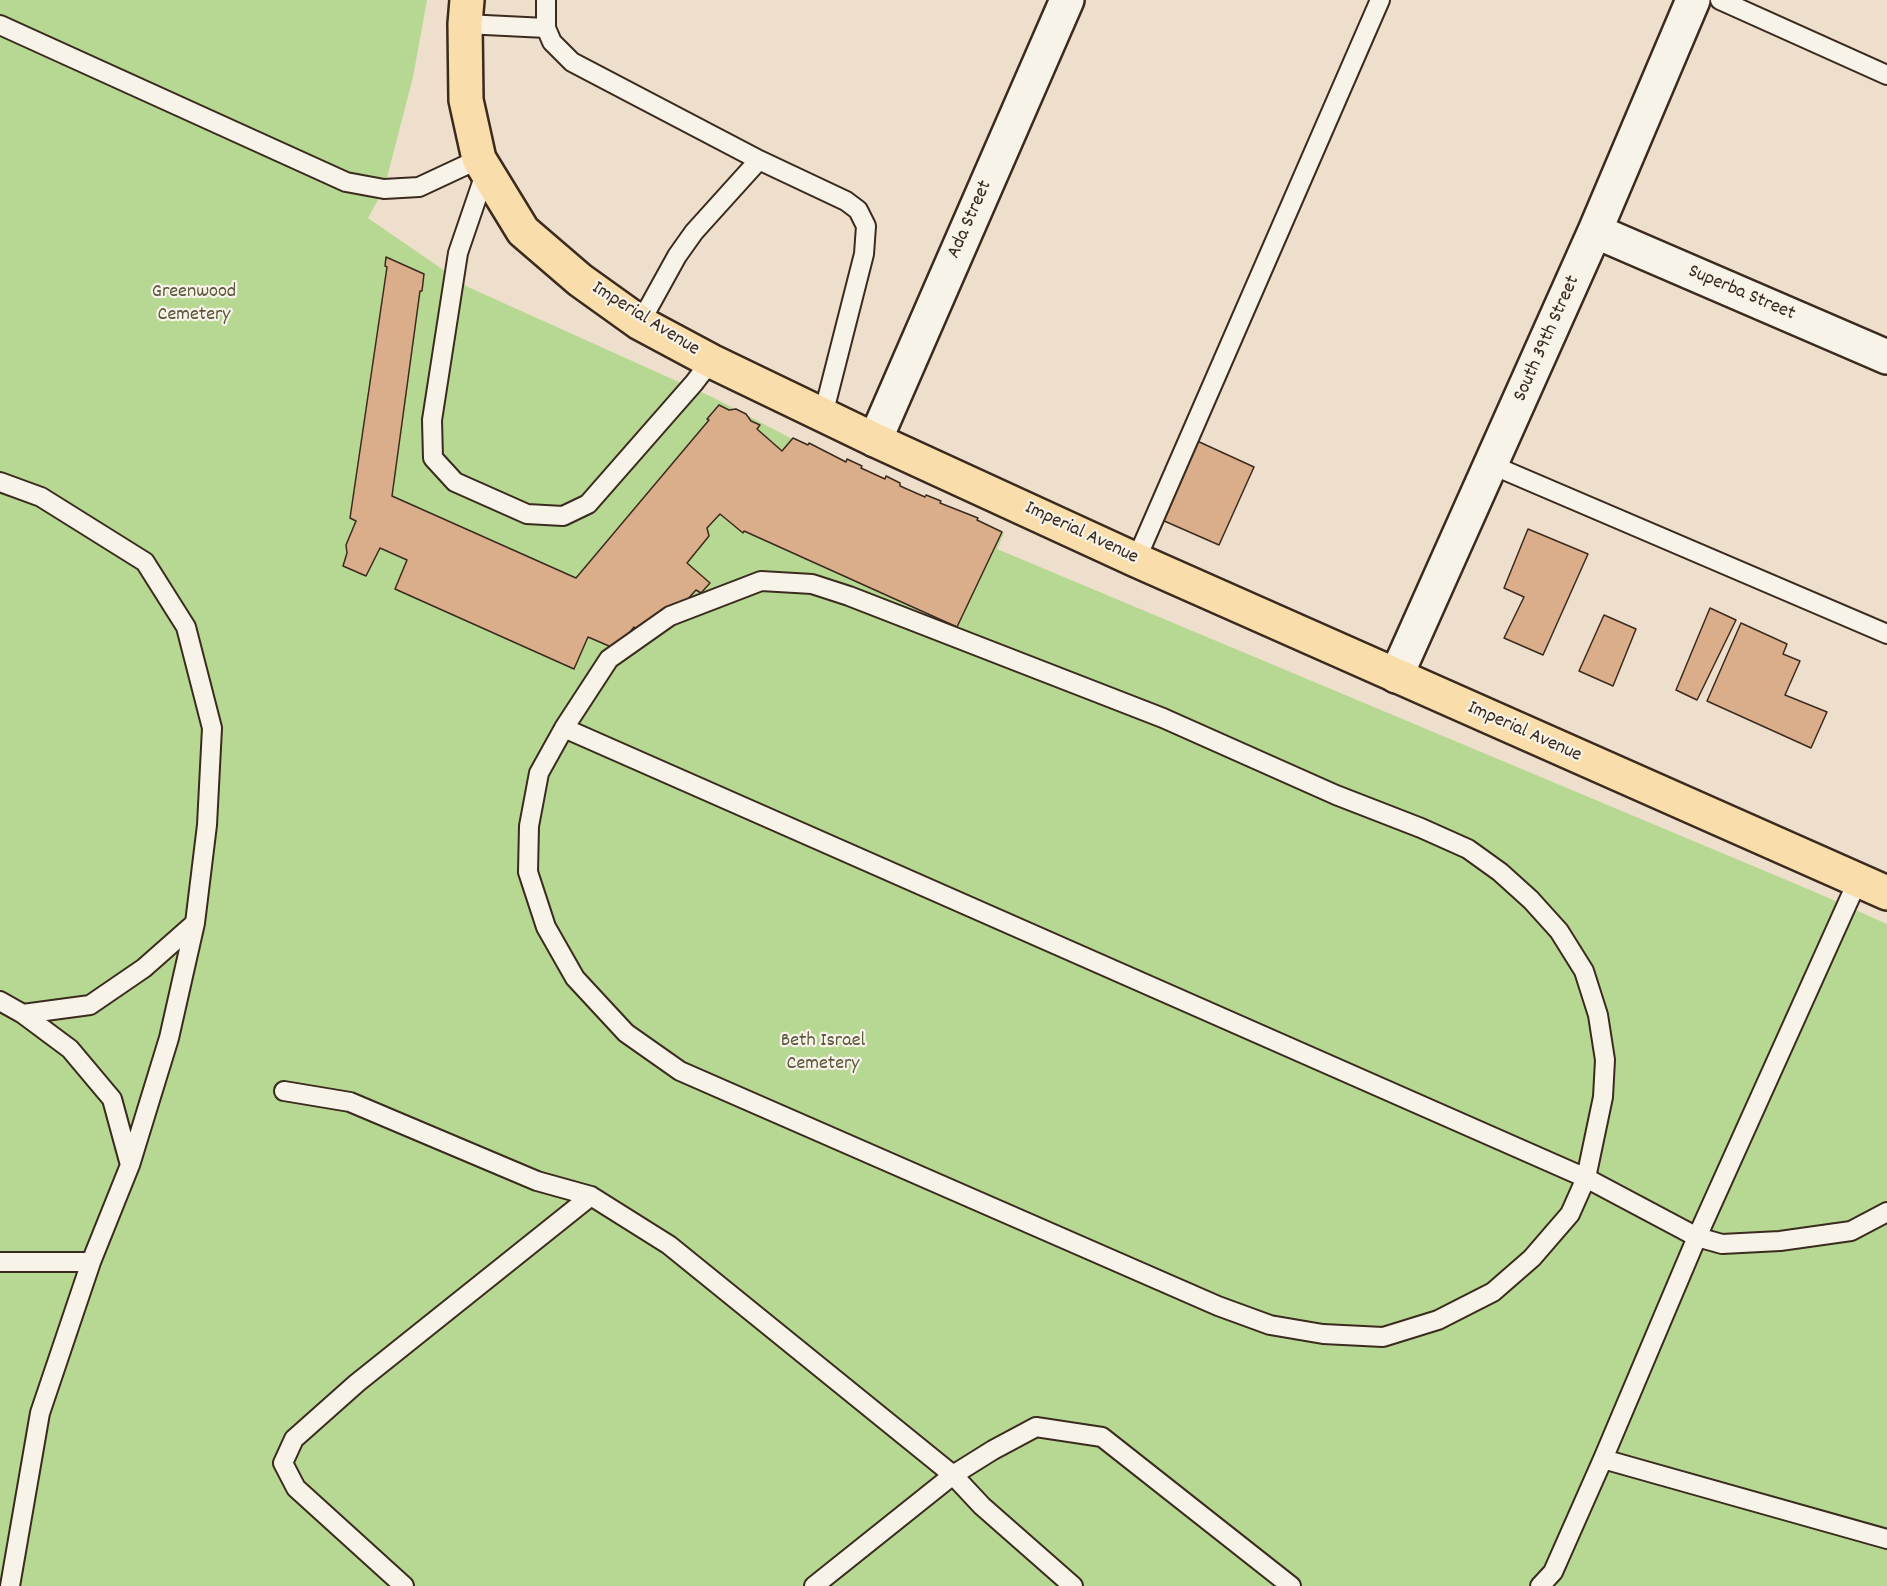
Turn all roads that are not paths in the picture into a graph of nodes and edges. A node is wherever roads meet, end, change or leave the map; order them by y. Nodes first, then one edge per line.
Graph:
1 (546, 0) edge
2 (1067, 0) edge
3 (1380, 0) edge
4 (1693, 0) edge
5 (1720, 0) edge
6 (466, 12) edge
7 (546, 28) junction
8 (5, 32) edge
9 (1887, 75) edge
10 (759, 160) junction
11 (483, 165) junction
12 (1596, 231) junction
13 (640, 323) junction
14 (1887, 357) edge
15 (711, 361) junction
16 (823, 415) junction
17 (875, 440) junction
18 (1492, 465) junction
19 (0, 482) edge
20 (1136, 560) junction
21 (1887, 634) edge
22 (1396, 676) junction
23 (564, 728) junction
24 (1858, 880) junction
25 (1887, 893) edge
26 (195, 923) junction
27 (0, 1001) edge
28 (23, 1014) junction
29 (284, 1091) dead end
30 (130, 1164) junction
31 (1586, 1178) junction
32 (591, 1196) junction
33 (1887, 1212) edge
34 (1697, 1237) junction
35 (0, 1262) edge
36 (91, 1262) junction
37 (1603, 1459) junction
38 (953, 1474) junction
39 (1887, 1539) edge
40 (10, 1586) edge
41 (404, 1586) edge
42 (814, 1586) edge
43 (1073, 1586) edge
44 (1291, 1586) edge
45 (1540, 1586) edge

1 - 7 lane
2 - 17 street, Ada Street
3 - 20 lane
4 - 12 street, South 39th Street
5 - 9 lane
6 - 7 lane
6 - 11 main road, Imperial Avenue
7 - 10 lane
8 - 11 lane
10 - 13 lane
10 - 16 lane
11 - 13 main road, Imperial Avenue
11 - 15 lane
12 - 14 street, Superba Street
12 - 18 street, South 39th Street
13 - 15 main road, Imperial Avenue
15 - 16 main road, Imperial Avenue
16 - 17 main road, Imperial Avenue
17 - 20 main road, Imperial Avenue
18 - 21 lane
18 - 22 street, South 39th Street
19 - 26 lane
20 - 22 main road, Imperial Avenue
22 - 24 main road, Imperial Avenue
23 - 31 lane
23 - 31 lane
23 - 31 lane
24 - 25 main road, Imperial Avenue
24 - 34 lane
26 - 28 lane
26 - 30 lane
27 - 28 lane
28 - 30 lane
29 - 32 lane
30 - 36 lane
31 - 34 lane
32 - 38 lane
32 - 41 lane
33 - 34 lane
34 - 37 lane
35 - 36 lane
36 - 40 lane
37 - 39 lane
37 - 45 lane
38 - 42 lane
38 - 43 lane
38 - 44 lane

